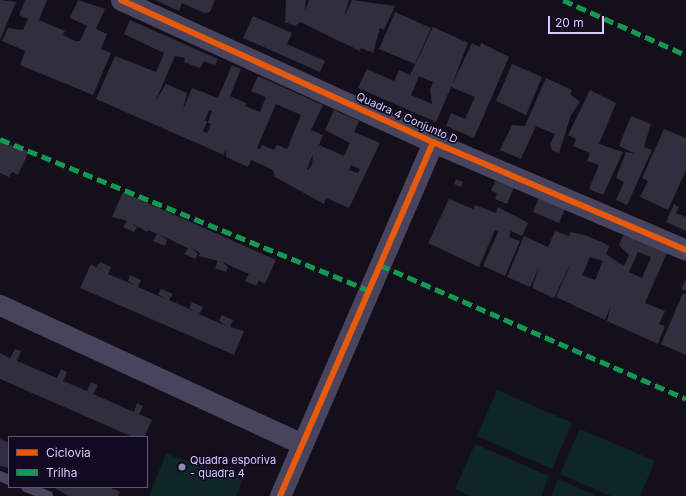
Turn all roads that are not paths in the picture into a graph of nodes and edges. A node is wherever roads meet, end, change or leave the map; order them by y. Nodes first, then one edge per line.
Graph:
1 (122, 0) edge
2 (434, 142) junction
3 (686, 250) edge
4 (0, 305) edge
5 (302, 444) junction
6 (28, 488) edge
7 (48, 496) edge
8 (280, 496) edge

1 - 2 street, Quadra 4 Conjunto D
2 - 3 street, Quadra 4 Conjunto D
2 - 5 street
4 - 5 street
5 - 8 street
6 - 7 lane

